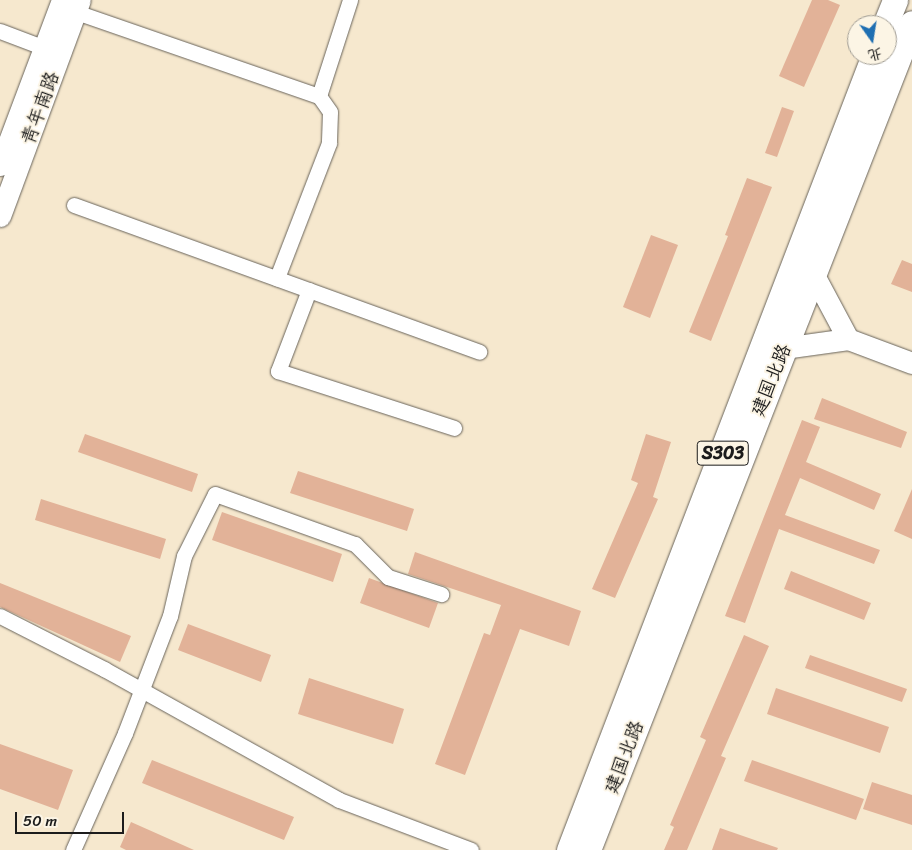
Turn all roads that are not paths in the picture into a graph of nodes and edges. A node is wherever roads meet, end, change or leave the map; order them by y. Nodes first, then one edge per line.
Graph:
1 (350, 0) edge
2 (895, 0) edge
3 (73, 4) edge
4 (889, 15) edge
5 (912, 23) edge
6 (0, 31) edge
7 (45, 48) junction
8 (870, 65) edge
9 (320, 96) junction
10 (0, 165) edge
11 (74, 205) dead end
12 (0, 216) edge
13 (800, 250) junction
14 (815, 276) junction
15 (277, 278) junction
16 (309, 290) junction
17 (848, 339) junction
18 (772, 350) junction
19 (479, 352) dead end
20 (912, 363) edge
21 (454, 428) dead end
22 (441, 594) dead end
23 (0, 616) edge
24 (142, 690) junction
25 (73, 850) edge
26 (472, 850) edge
27 (569, 850) edge
28 (588, 850) edge

1 - 9 street
2 - 4 main road
3 - 7 street
3 - 9 street
3 - 12 street, 青年南路
5 - 14 main road, 建国北路
6 - 7 street
7 - 10 street
8 - 13 main road, 建国北路 / S303
9 - 15 street
11 - 15 street
13 - 14 street
13 - 18 main road, 建国北路 / S303
14 - 17 street
14 - 18 main road, 建国北路
15 - 16 street
16 - 19 street
16 - 21 street
17 - 18 street
17 - 20 street
18 - 27 main road, 建国北路 / S303
18 - 28 main road, 建国北路
22 - 24 street
23 - 24 street
24 - 25 street
24 - 26 street

